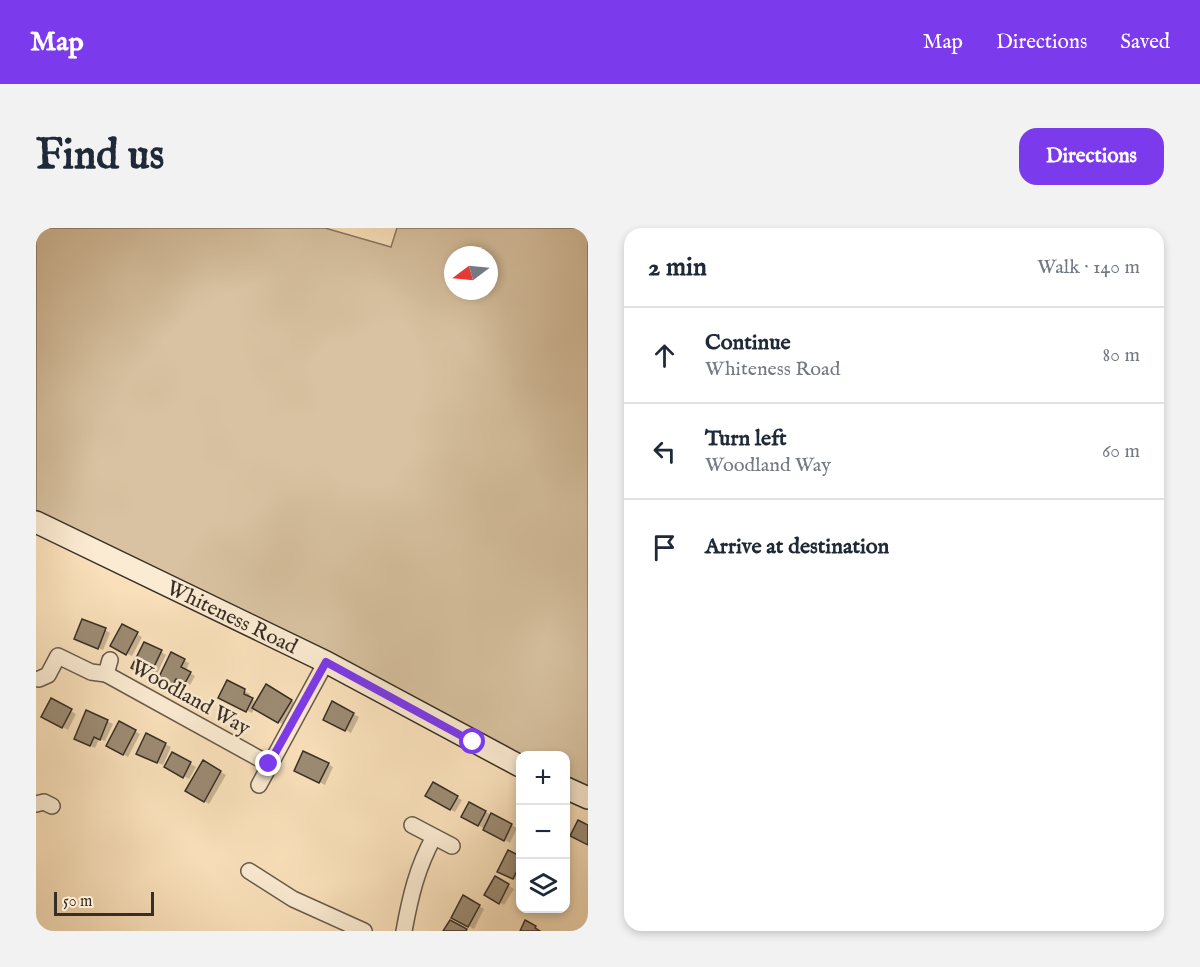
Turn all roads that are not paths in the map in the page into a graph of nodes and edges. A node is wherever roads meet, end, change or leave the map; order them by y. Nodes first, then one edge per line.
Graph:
1 (36, 522) edge
2 (326, 662) junction
3 (39, 679) dead end
4 (269, 764) junction
5 (516, 764) edge
6 (259, 785) dead end
7 (570, 790) edge
8 (588, 798) edge
9 (36, 804) edge
10 (52, 806) dead end
11 (411, 825) dead end
12 (434, 837) junction
13 (452, 846) dead end
14 (249, 871) dead end
15 (364, 931) edge
16 (404, 931) edge

1 - 2 main road, Whiteness Road
2 - 4 street
2 - 5 main road, Whiteness Road
3 - 4 street, Woodland Way
4 - 6 street
7 - 8 main road
9 - 10 street
11 - 12 street
12 - 13 street
12 - 16 street
14 - 15 street

